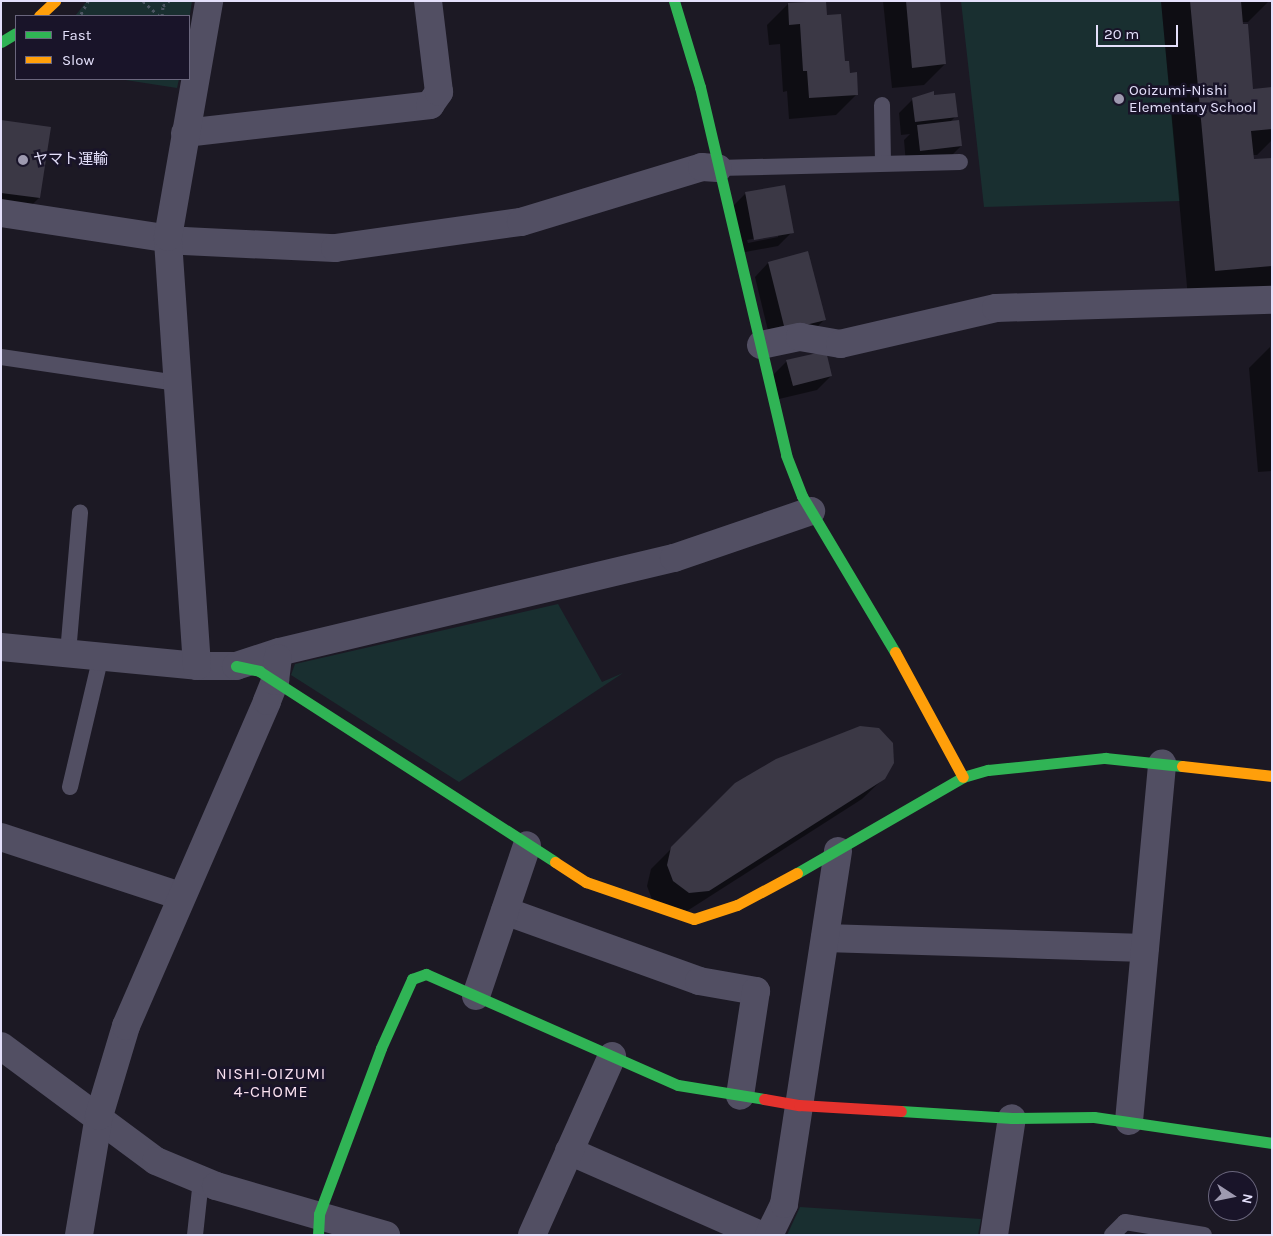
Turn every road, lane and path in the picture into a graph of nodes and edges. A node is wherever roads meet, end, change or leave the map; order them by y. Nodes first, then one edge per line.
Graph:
1 (55, 1) edge
2 (88, 1) edge
3 (143, 1) edge
4 (169, 1) edge
5 (209, 1) edge
6 (428, 1) edge
7 (674, 1) edge
8 (41, 15) edge
9 (80, 15) edge
10 (159, 15) edge
11 (160, 15) edge
12 (15, 34) edge
13 (1, 42) edge
14 (882, 105) dead end
15 (185, 133) junction
16 (960, 162) dead end
17 (884, 163) junction
18 (718, 168) junction
19 (1, 214) edge
20 (168, 238) junction
21 (1272, 300) edge
22 (761, 345) junction
23 (1, 357) edge
24 (177, 383) junction
25 (811, 511) junction
26 (80, 513) dead end
27 (2, 648) edge
28 (279, 652) junction
29 (68, 653) junction
30 (101, 656) junction
31 (197, 666) junction
32 (236, 666) junction
33 (275, 681) junction
34 (1162, 764) junction
35 (1272, 776) edge
36 (963, 777) junction
37 (70, 788) dead end
38 (1, 837) edge
39 (527, 844) junction
40 (838, 851) junction
41 (180, 896) junction
42 (505, 911) junction
43 (825, 938) junction
44 (1145, 948) junction
45 (476, 996) junction
46 (1, 1046) edge
47 (612, 1056) junction
48 (740, 1096) junction
49 (799, 1105) junction
50 (98, 1116) junction
51 (1012, 1118) junction
52 (1130, 1121) junction
53 (1272, 1143) edge
54 (569, 1151) junction
55 (201, 1180) junction
56 (318, 1225) edge
57 (79, 1235) edge
58 (195, 1235) edge
59 (386, 1235) edge
60 (532, 1235) edge
61 (760, 1235) edge
62 (769, 1235) edge
63 (994, 1235) edge
64 (1112, 1235) edge
65 (1204, 1235) edge

1 - 8 street
2 - 9 path
3 - 10 path
4 - 11 path
5 - 15 street
6 - 15 street
7 - 18 street
12 - 13 street
14 - 17 lane
15 - 20 street
16 - 17 lane
17 - 18 lane
18 - 20 street
18 - 22 street
19 - 20 street
20 - 24 street
21 - 22 street
22 - 25 street
23 - 24 lane
24 - 31 street
25 - 28 street
25 - 36 street
26 - 29 lane
27 - 29 street
28 - 32 street
28 - 33 street
29 - 30 street
30 - 31 street
30 - 37 lane
31 - 32 street
32 - 33 street
33 - 39 street
33 - 41 street
34 - 35 street
34 - 36 street
34 - 44 street
36 - 40 street
38 - 41 street
39 - 40 street
39 - 42 street
40 - 43 street
41 - 50 street
42 - 45 street
42 - 48 street
43 - 44 street
43 - 49 street
44 - 52 street
45 - 47 street
45 - 56 street
46 - 50 street
47 - 48 street
47 - 54 street
48 - 49 street
49 - 51 street
49 - 62 street
50 - 55 street
50 - 57 street
51 - 52 street
51 - 63 street
52 - 53 street
54 - 60 street
54 - 61 street
55 - 56 street
55 - 58 lane
56 - 59 street
64 - 65 lane

